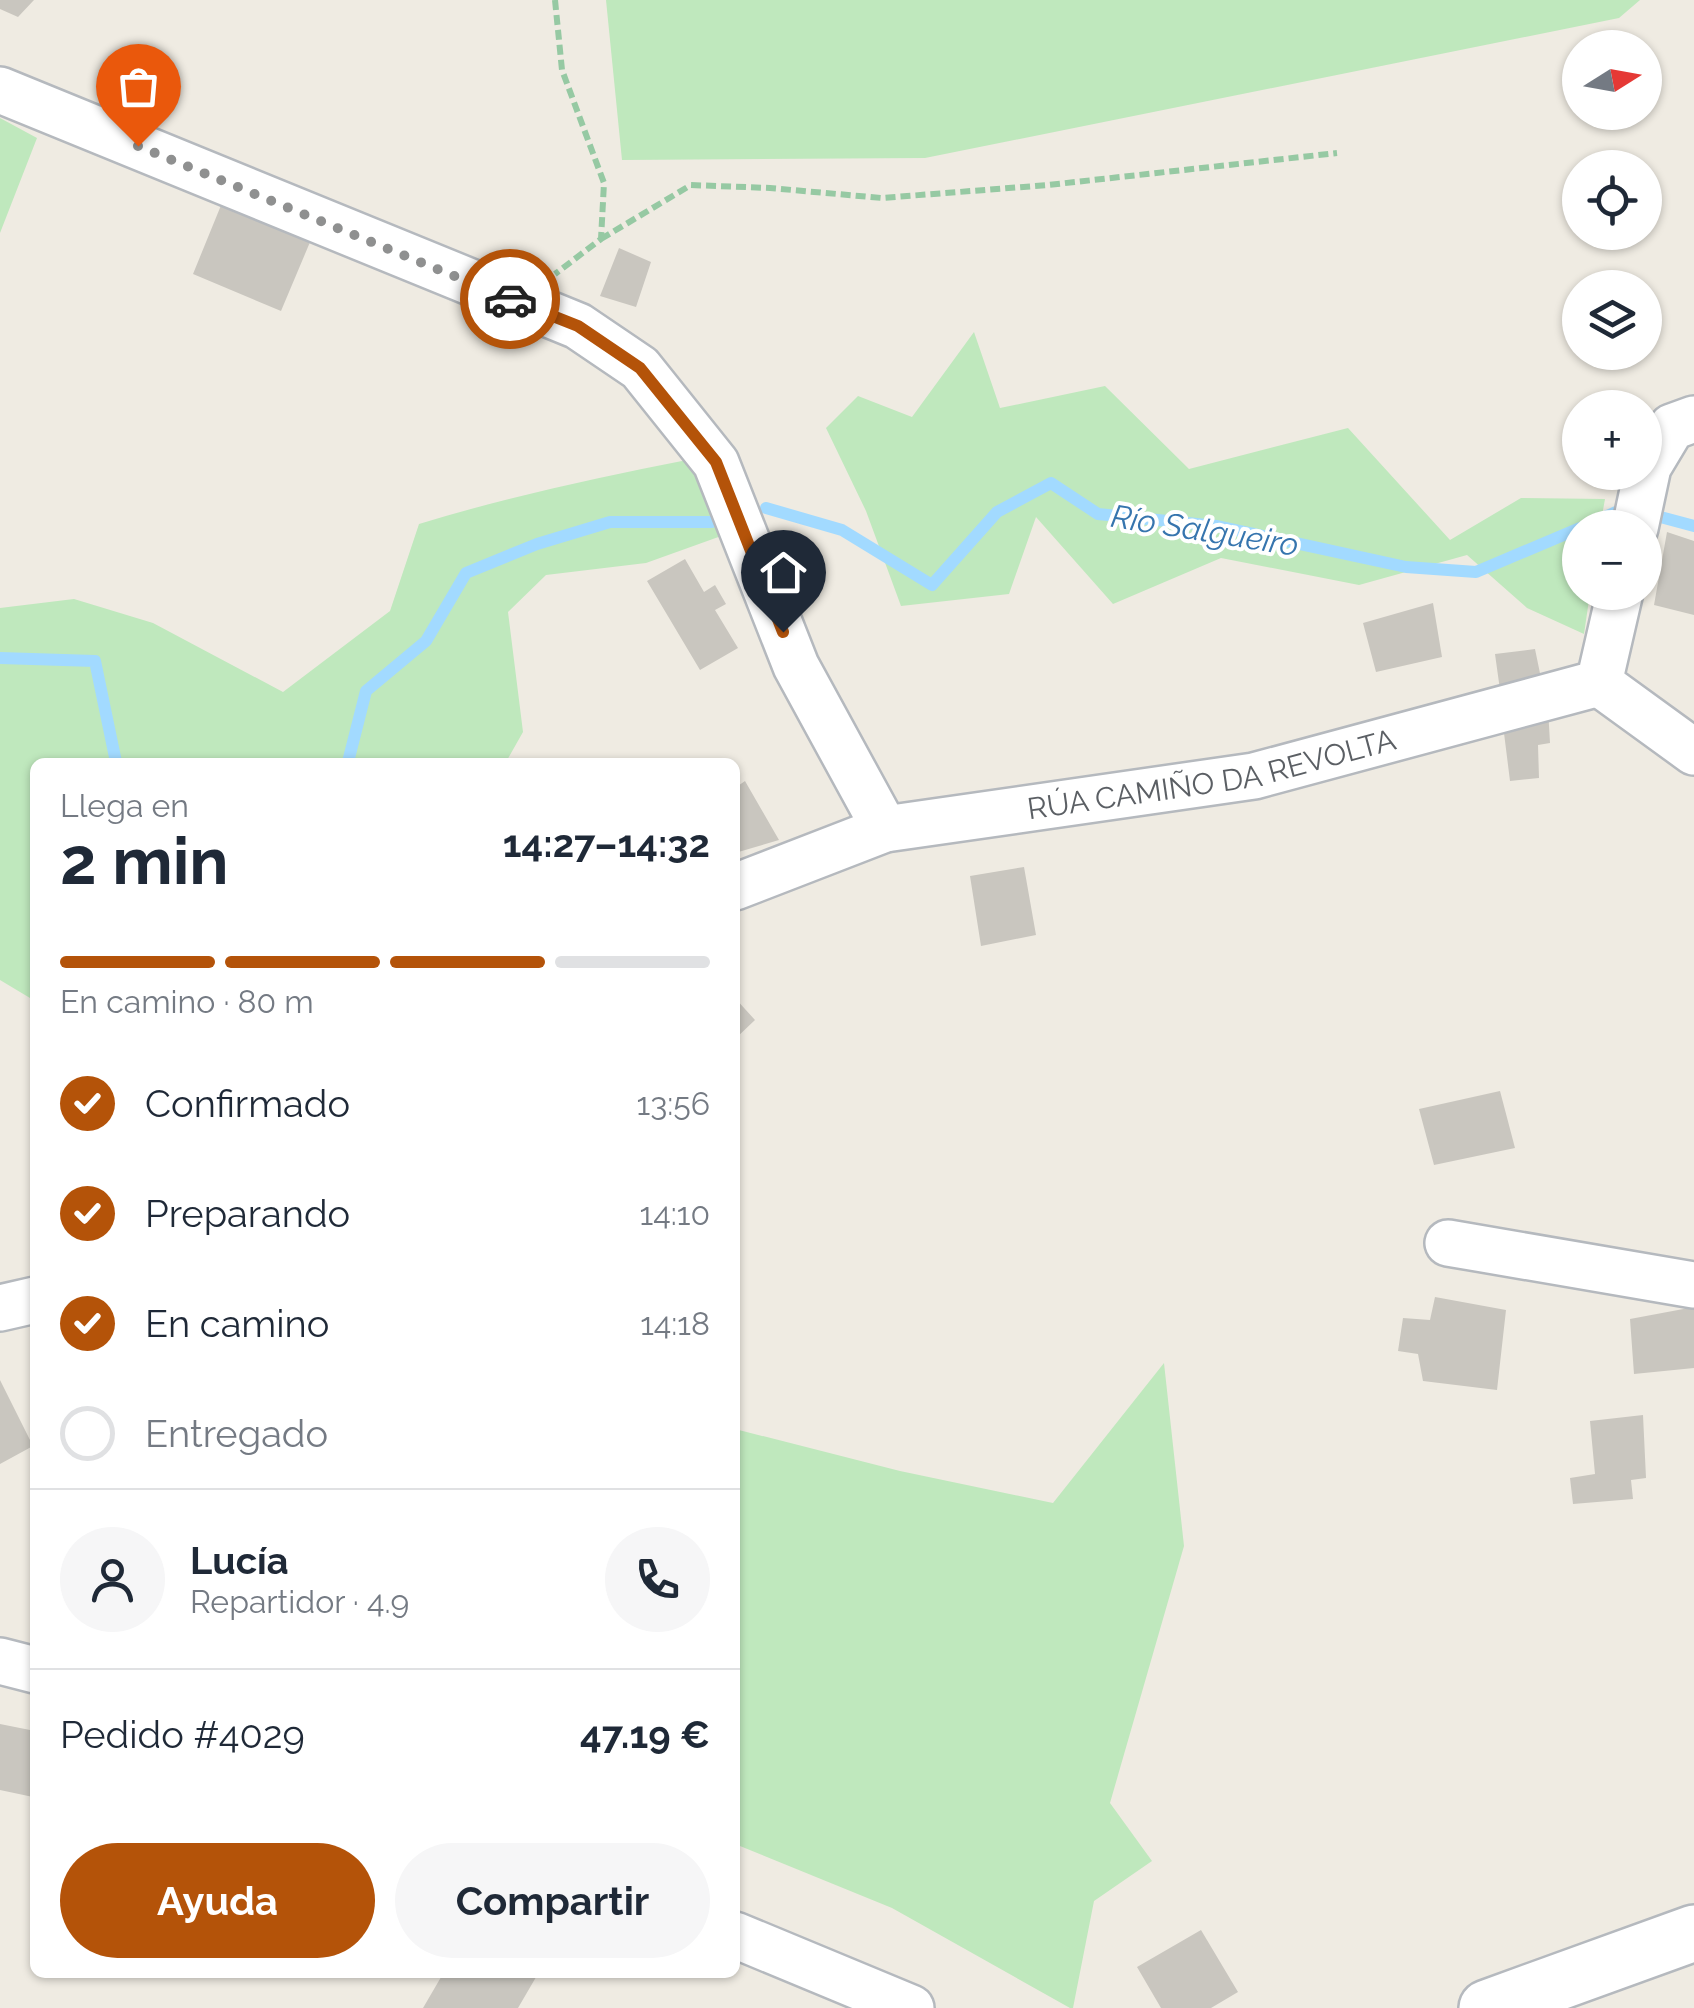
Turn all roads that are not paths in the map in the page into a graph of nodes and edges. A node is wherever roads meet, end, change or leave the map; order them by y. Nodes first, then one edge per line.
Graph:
1 (0, 90) edge
2 (1694, 420) edge
3 (1639, 510) edge
4 (1616, 610) edge
5 (1600, 683) junction
6 (1694, 752) edge
7 (884, 829) junction
8 (740, 886) edge
9 (1448, 1243) dead end
10 (1694, 1284) edge
11 (30, 1301) edge
12 (0, 1308) edge
13 (0, 1661) edge
14 (30, 1669) edge
15 (1694, 1933) edge
16 (740, 1936) edge
17 (911, 2008) edge
18 (1487, 2008) edge

1 - 7 street
2 - 3 street
4 - 5 street
5 - 6 street
5 - 7 street, RÚA CAMIÑO DA REVOLTA
7 - 8 street, RÚA CAMIÑO DA REVOLTA
9 - 10 street
11 - 12 street
13 - 14 street
15 - 18 street
16 - 17 street

